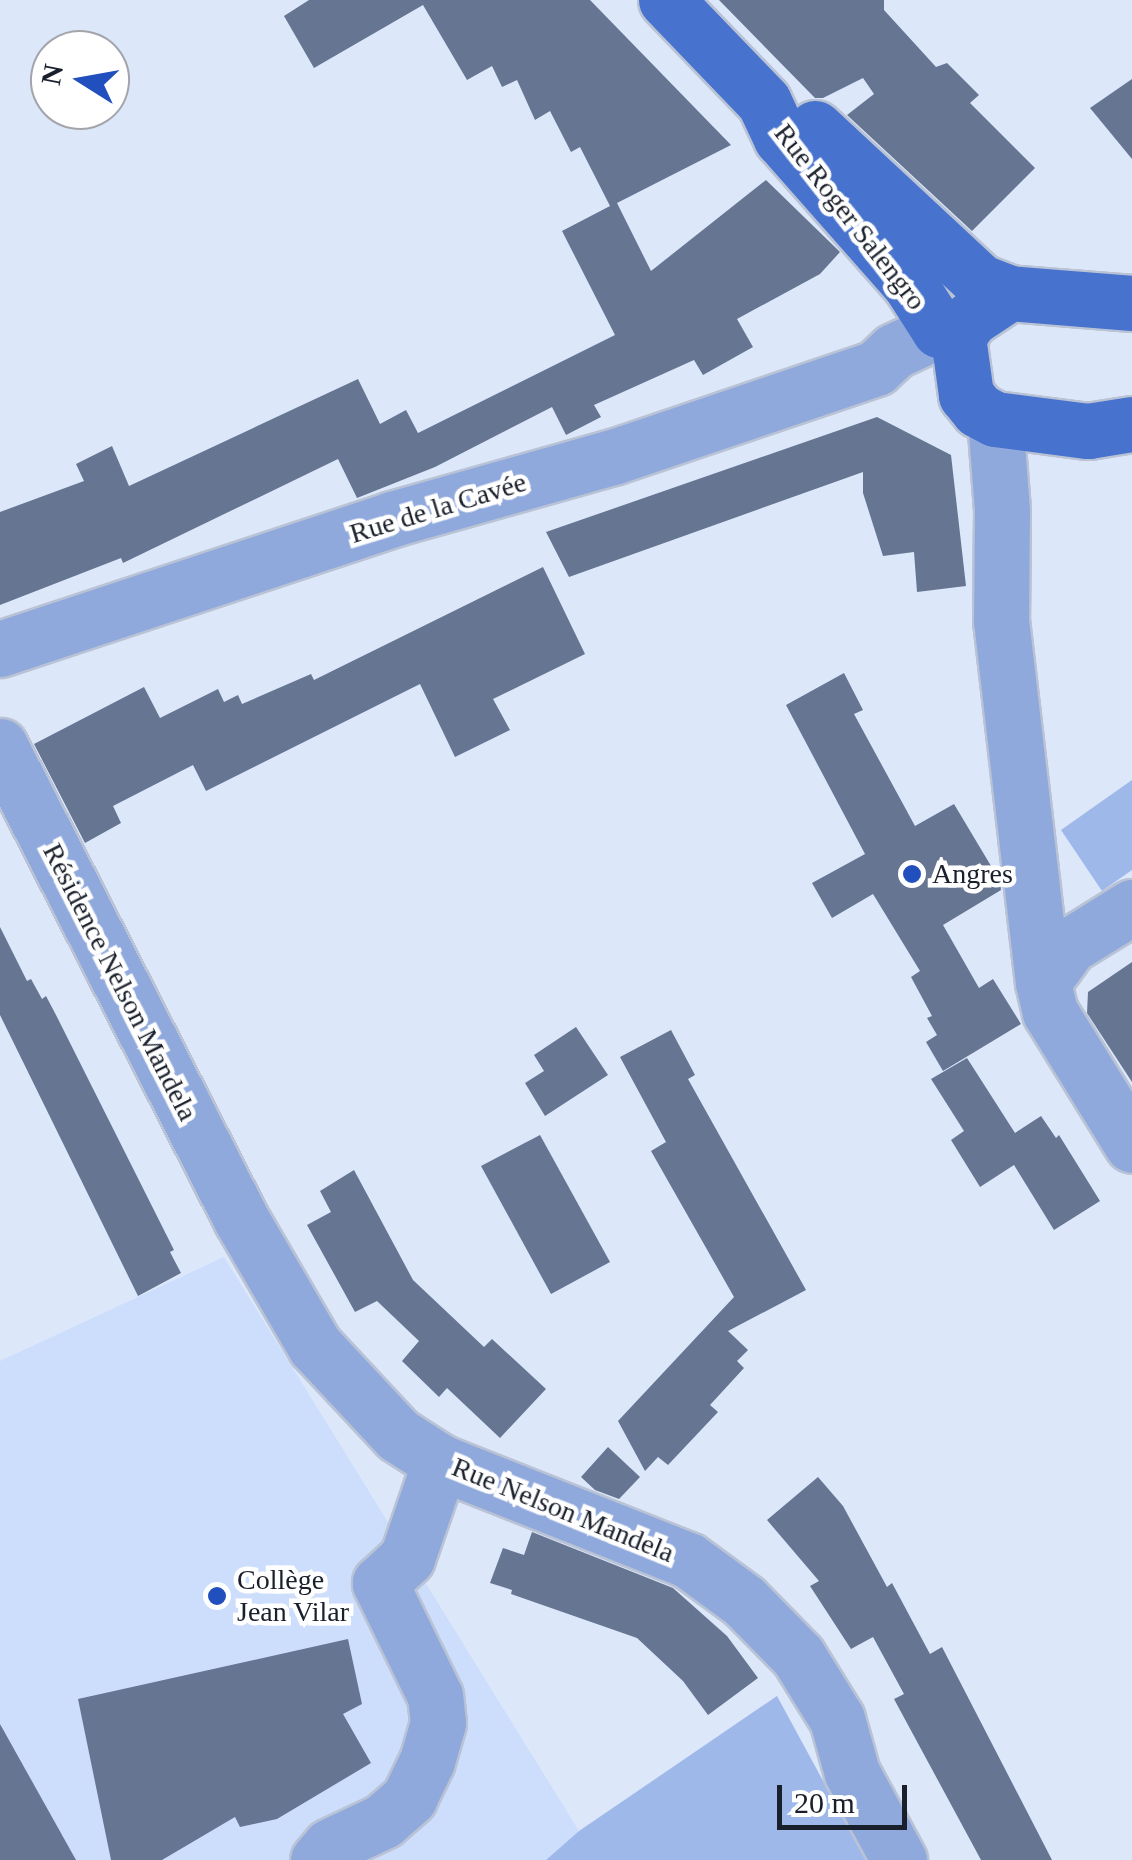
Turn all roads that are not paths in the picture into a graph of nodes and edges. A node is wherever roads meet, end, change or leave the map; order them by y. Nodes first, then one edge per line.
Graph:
1 (666, 0) edge
2 (764, 102) junction
3 (1132, 261) edge
4 (1009, 293) junction
5 (1108, 300) edge
6 (948, 334) junction
7 (876, 368) junction
8 (980, 407) junction
9 (1128, 427) edge
10 (0, 649) edge
11 (0, 746) edge
12 (1132, 907) edge
13 (1043, 982) junction
14 (1132, 1145) edge
15 (241, 1219) joint
16 (440, 1462) junction
17 (318, 1860) edge
18 (899, 1860) edge

1 - 2 main road, Rue Roger Salengro
2 - 4 main road, Rue Roger Salengro
2 - 6 main road, Rue Roger Salengro
3 - 5 main road
4 - 5 main road
4 - 6 main road
6 - 7 street, Rue de la Cavée
6 - 8 main road
7 - 8 street
7 - 10 street, Rue de la Cavée
8 - 9 main road
8 - 13 street
11 - 15 street, Résidence Nelson Mandela
12 - 13 street
13 - 14 street
15 - 16 street, Rue Nelson Mandela
16 - 17 street
16 - 18 street, Rue Nelson Mandela

